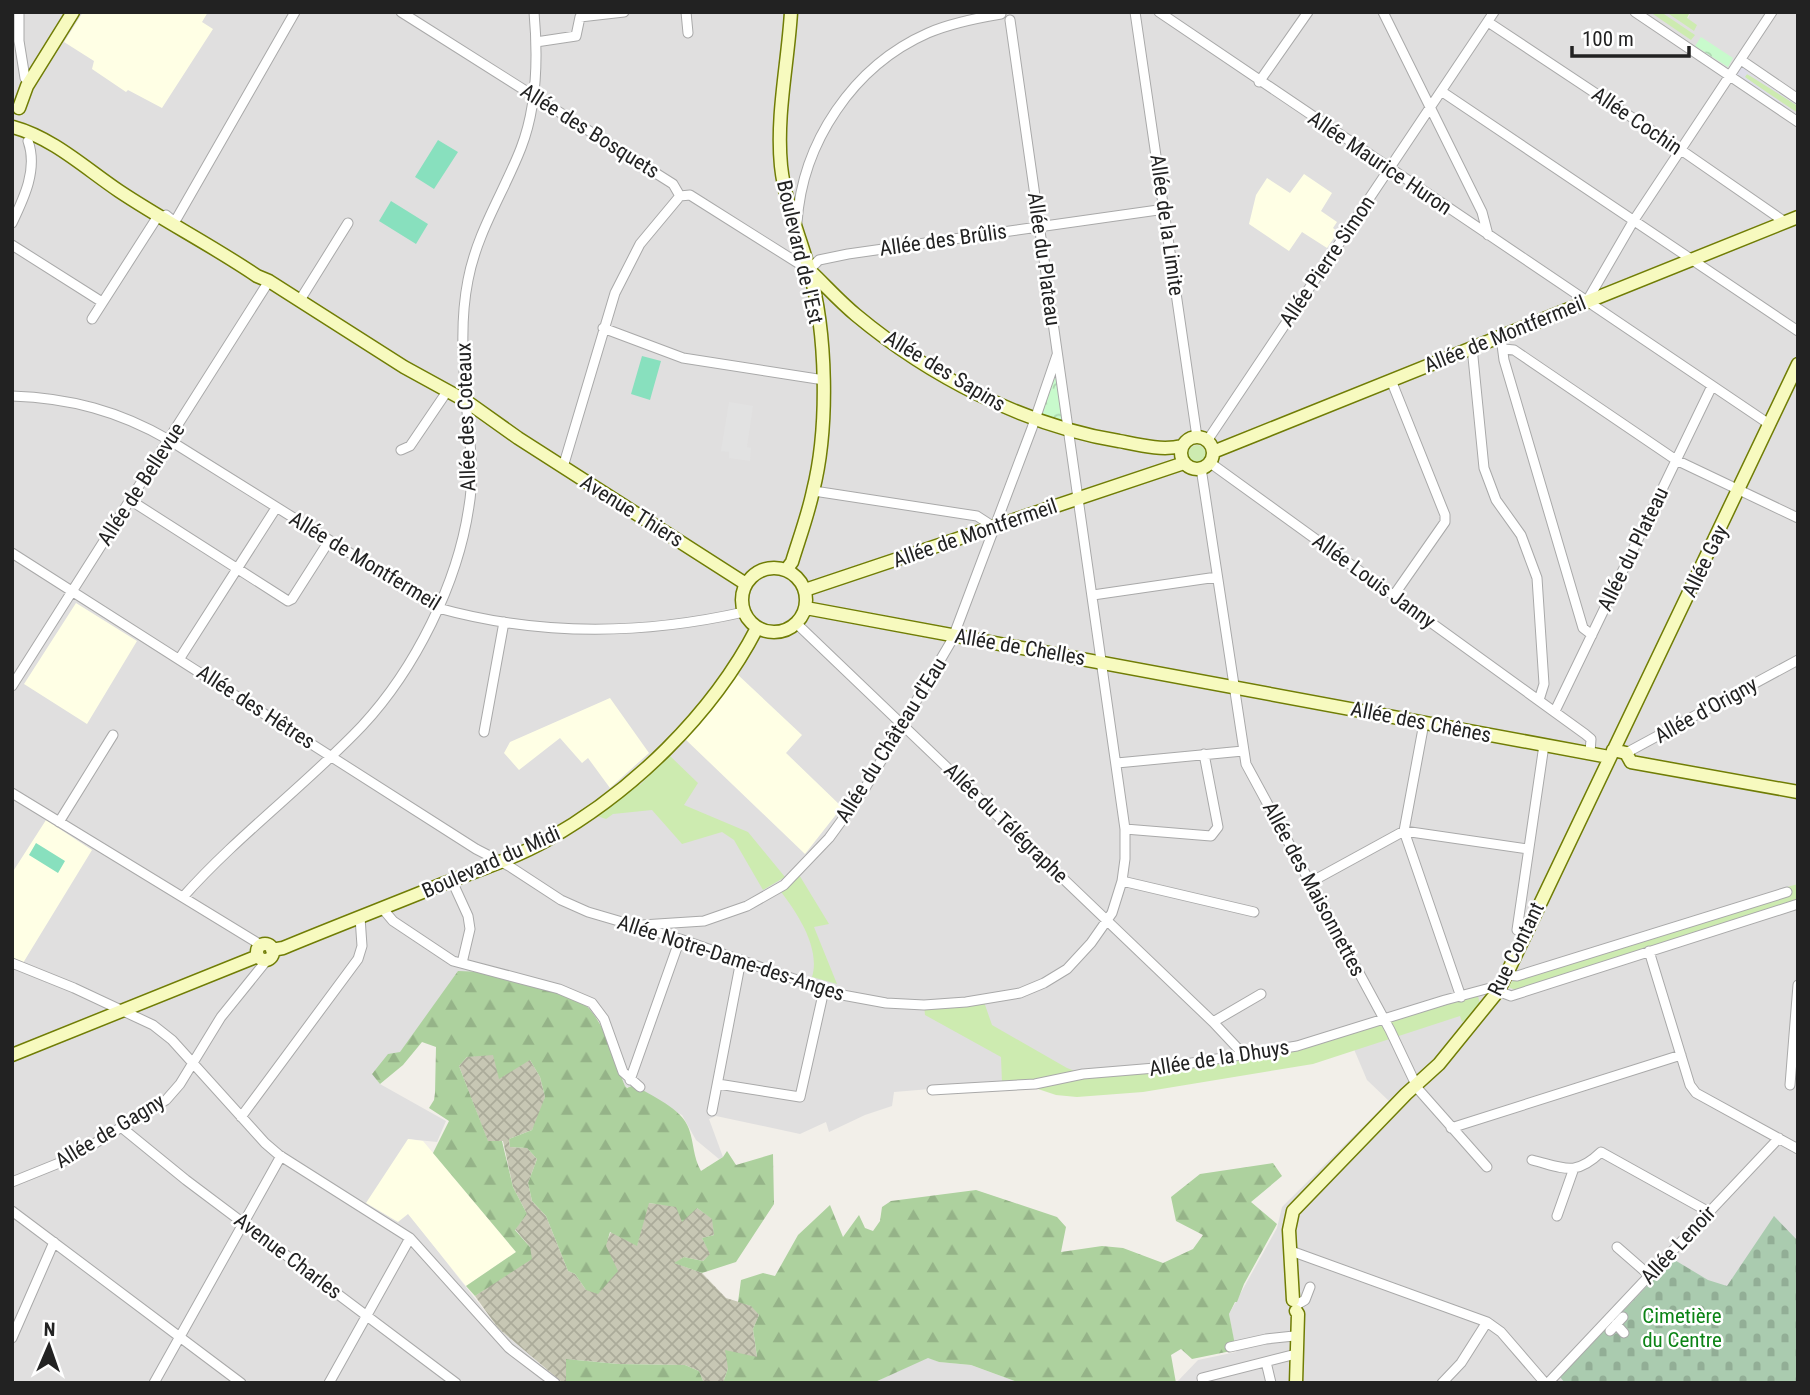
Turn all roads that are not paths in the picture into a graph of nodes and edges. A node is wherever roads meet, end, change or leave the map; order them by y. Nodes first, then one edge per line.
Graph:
1 (19, 12) edge
2 (67, 12) edge
3 (73, 12) edge
4 (295, 12) edge
5 (401, 12) edge
6 (534, 12) edge
7 (624, 12) edge
8 (686, 12) edge
9 (791, 12) edge
10 (1135, 12) edge
11 (1159, 12) edge
12 (1308, 12) edge
13 (1383, 12) edge
14 (1494, 12) edge
15 (1635, 12) edge
16 (1772, 12) edge
17 (1001, 13) edge
18 (1013, 16) edge
19 (1488, 22) junction
20 (688, 33) dead end
21 (536, 42) junction
22 (1741, 60) junction
23 (1730, 75) junction
24 (25, 78) junction
25 (1259, 82) junction
26 (1441, 91) junction
27 (12, 94) edge
28 (533, 95) junction
29 (1798, 99) edge
30 (1430, 108) junction
31 (16, 116) edge
32 (1798, 122) edge
33 (28, 141) dead end
34 (1681, 150) junction
35 (85, 166) junction
36 (1389, 168) junction
37 (120, 191) junction
38 (680, 196) junction
39 (1165, 209) junction
40 (158, 216) junction
41 (1798, 217) edge
42 (177, 218) junction
43 (1634, 220) junction
44 (1785, 222) junction
45 (12, 223) edge
46 (348, 223) dead end
47 (1040, 226) junction
48 (796, 232) junction
49 (1489, 235) junction
50 (12, 245) edge
51 (1692, 259) junction
52 (809, 270) junction
53 (270, 281) junction
54 (835, 295) junction
55 (300, 300) junction
56 (1587, 301) junction
57 (102, 302) junction
58 (816, 307) junction
59 (92, 319) dead end
60 (603, 328) junction
61 (1798, 331) edge
62 (1502, 343) junction
63 (1472, 347) junction
64 (1058, 349) junction
65 (1798, 364) edge
66 (1048, 378) junction
67 (824, 380) junction
68 (1391, 380) junction
69 (1062, 382) junction
70 (1712, 386) junction
71 (446, 393) junction
72 (12, 396) edge
73 (467, 406) junction
74 (1035, 420) junction
75 (1769, 424) junction
76 (1068, 431) junction
77 (169, 440) junction
78 (1182, 446) junction
79 (401, 450) dead end
80 (1205, 452) junction
81 (1676, 460) junction
82 (1184, 463) junction
83 (563, 467) junction
84 (1739, 489) junction
85 (814, 491) junction
86 (1079, 498) junction
87 (131, 500) junction
88 (276, 508) junction
89 (1798, 517) edge
90 (994, 527) junction
91 (329, 541) junction
92 (12, 553) edge
93 (238, 569) junction
94 (786, 570) junction
95 (1217, 577) junction
96 (746, 584) junction
97 (805, 590) junction
98 (73, 591) junction
99 (1093, 595) junction
100 (1394, 595) junction
101 (438, 608) junction
102 (806, 608) junction
103 (744, 612) junction
104 (504, 622) junction
105 (797, 624) junction
106 (757, 628) junction
107 (954, 635) junction
108 (1592, 635) junction
109 (180, 658) junction
110 (1798, 660) edge
111 (1102, 663) junction
112 (12, 686) edge
113 (1234, 687) junction
114 (1539, 700) junction
115 (1555, 712) junction
116 (902, 723) junction
117 (1424, 723) junction
118 (484, 732) dead end
119 (113, 735) dead end
120 (1544, 745) junction
121 (1243, 751) junction
122 (1590, 753) junction
123 (1611, 753) junction
124 (1626, 753) junction
125 (1204, 754) junction
126 (331, 757) junction
127 (1116, 763) junction
128 (1798, 792) edge
129 (12, 793) edge
130 (59, 822) junction
131 (1125, 829) junction
132 (1404, 831) junction
133 (1528, 849) junction
134 (499, 862) junction
135 (452, 881) junction
136 (1122, 881) junction
137 (1309, 883) junction
138 (1787, 892) dead end
139 (183, 897) junction
140 (1798, 904) edge
141 (382, 908) junction
142 (1254, 912) dead end
143 (360, 917) junction
144 (1107, 921) junction
145 (630, 925) junction
146 (1517, 930) dead end
147 (680, 939) junction
148 (1649, 951) junction
149 (264, 953) junction
150 (741, 960) junction
151 (12, 963) edge
152 (461, 963) junction
153 (1507, 975) junction
154 (1798, 985) edge
155 (824, 990) junction
156 (1498, 990) junction
157 (1261, 994) dead end
158 (1461, 997) junction
159 (1797, 999) edge
160 (122, 1010) junction
161 (1384, 1020) junction
162 (1213, 1022) junction
163 (12, 1055) edge
164 (1244, 1055) junction
165 (1681, 1055) junction
166 (191, 1063) junction
167 (630, 1080) junction
168 (718, 1084) junction
169 (1416, 1085) junction
170 (1790, 1085) dead end
171 (640, 1087) dead end
172 (932, 1090) dead end
173 (712, 1111) dead end
174 (242, 1117) junction
175 (121, 1127) junction
176 (1451, 1128) junction
177 (1779, 1138) junction
178 (1798, 1149) edge
179 (281, 1156) junction
180 (1532, 1160) dead end
181 (1487, 1167) dead end
182 (1574, 1168) junction
183 (1326, 1176) junction
184 (12, 1182) edge
185 (12, 1211) edge
186 (1709, 1212) junction
187 (1557, 1216) dead end
188 (243, 1223) junction
189 (410, 1238) junction
190 (54, 1242) junction
191 (1616, 1247) dead end
192 (1291, 1251) junction
193 (1649, 1275) junction
194 (1291, 1280) junction
195 (1310, 1287) dead end
196 (1294, 1307) junction
197 (366, 1314) junction
198 (1488, 1322) junction
199 (1616, 1324) dead end
200 (1624, 1333) dead end
201 (1294, 1336) junction
202 (12, 1338) edge
203 (180, 1338) junction
204 (1230, 1347) dead end
205 (1292, 1355) junction
206 (1266, 1362) junction
207 (154, 1383) edge
208 (241, 1383) edge
209 (329, 1383) edge
210 (456, 1383) edge
211 (555, 1383) edge
212 (1203, 1383) edge
213 (1271, 1383) edge
214 (1296, 1383) edge
215 (1442, 1383) edge
216 (1546, 1383) edge

1 - 24 street
2 - 24 main road
3 - 31 main road
4 - 42 street
5 - 28 street, Allée des Bosquets
6 - 21 street, Allée des Coteaux
7 - 21 street
8 - 20 street
9 - 48 main road, Boulevard de l'Est
10 - 39 street, Allée de la Limite
11 - 25 street, Allée Maurice Huron
12 - 25 street
13 - 30 street
14 - 19 street, Allée Pierre Simon
15 - 23 street
16 - 22 street
17 - 18 street
17 - 48 street
18 - 47 street, Allée du Plateau
19 - 26 street, Allée Pierre Simon
19 - 34 street, Allée Cochin
21 - 28 street, Allée des Coteaux
22 - 23 street
22 - 29 street
23 - 32 street
23 - 34 street
24 - 27 main road
25 - 36 street, Allée Maurice Huron
26 - 30 street, Allée Pierre Simon
26 - 43 street
28 - 38 street, Allée des Bosquets
28 - 73 street, Allée des Coteaux
30 - 36 street, Allée Pierre Simon
30 - 49 street
31 - 35 main road, Avenue Thiers
33 - 45 street
34 - 43 street
34 - 44 street, Allée Cochin
35 - 37 main road, Avenue Thiers
35 - 42 main road, Avenue Thiers
36 - 49 street, Allée Maurice Huron
36 - 80 street, Allée Pierre Simon
37 - 40 main road, Avenue Thiers
37 - 42 street
38 - 52 street, Allée des Bosquets
38 - 60 street
39 - 47 street, Allée des Brûlis
39 - 80 street, Allée de la Limite
40 - 53 main road, Avenue Thiers
40 - 57 street
41 - 44 main road, Allée de Montfermeil
42 - 53 main road, Avenue Thiers
43 - 51 street
43 - 56 street
44 - 51 main road, Allée de Montfermeil
46 - 55 street
47 - 52 street, Allée des Brûlis
47 - 64 street, Allée du Plateau
48 - 52 main road, Boulevard de l'Est
49 - 56 street, Allée Maurice Huron
50 - 57 street
51 - 56 main road, Allée de Montfermeil
51 - 61 street
52 - 54 main road, Allée des Sapins
52 - 58 main road, Boulevard de l'Est
53 - 55 main road, Avenue Thiers
53 - 77 street, Allée de Bellevue
54 - 58 main road
54 - 74 main road, Allée des Sapins
55 - 71 main road, Avenue Thiers
56 - 62 main road, Allée de Montfermeil
56 - 70 street, Allée Maurice Huron
57 - 59 street
58 - 67 main road, Boulevard de l'Est
60 - 67 street
60 - 83 street
62 - 63 main road, Allée de Montfermeil
62 - 81 street
62 - 108 street
63 - 68 main road, Allée de Montfermeil
63 - 114 street
64 - 66 street, Allée du Château d'Eau
64 - 69 street, Allée du Plateau
65 - 75 main road, Allée Gay
66 - 69 street
66 - 74 street, Allée du Château d'Eau
67 - 85 main road, Boulevard de l'Est
68 - 80 main road, Allée de Montfermeil
68 - 100 street
69 - 76 street, Allée du Plateau
70 - 75 street, Allée Maurice Huron
70 - 81 street, Allée du Plateau
71 - 73 main road, Avenue Thiers
71 - 79 street
72 - 77 street, Allée de Montfermeil
73 - 83 main road, Avenue Thiers
73 - 101 street, Allée des Coteaux
74 - 76 main road, Allée des Sapins
74 - 90 street, Allée du Château d'Eau
75 - 84 main road, Allée Gay
76 - 78 main road, Allée des Sapins
76 - 86 street, Allée du Plateau
77 - 87 street, Allée de Bellevue
77 - 88 street, Allée de Montfermeil
78 - 80 main road, Allée de Montfermeil
78 - 82 main road
80 - 82 main road
80 - 95 street, Allée de la Limite
80 - 100 street, Allée Louis Janny
81 - 84 street
81 - 108 street, Allée du Plateau
82 - 86 main road, Allée de Montfermeil
83 - 96 main road, Avenue Thiers
84 - 89 street
84 - 123 main road, Allée Gay
85 - 90 street
85 - 94 main road, Boulevard de l'Est
86 - 90 main road, Allée de Montfermeil
86 - 99 street, Allée Notre-Dame-des-Anges
87 - 93 street
87 - 98 street, Allée de Bellevue
88 - 91 street, Allée de Montfermeil
88 - 93 street
90 - 97 main road, Allée de Montfermeil
90 - 107 street, Allée du Château d'Eau
91 - 93 street
91 - 101 street, Allée de Montfermeil
92 - 98 street, Allée des Hêtres
93 - 109 street
94 - 96 main road
94 - 97 main road
95 - 99 street
95 - 113 street, Allée de la Limite
96 - 103 main road
97 - 102 main road
98 - 109 street, Allée des Hêtres
98 - 112 street, Allée de Bellevue
99 - 111 street, Allée Notre-Dame-des-Anges
100 - 114 street, Allée Louis Janny
101 - 104 street, Allée de Montfermeil
101 - 126 street, Allée des Coteaux
102 - 105 main road
102 - 107 main road, Allée de Chelles
103 - 104 street, Allée de Montfermeil
103 - 106 main road
104 - 118 street
105 - 106 main road
105 - 116 street, Allée du Télégraphe
106 - 134 main road, Boulevard du Midi
107 - 111 main road, Allée de Chelles
107 - 116 street, Allée du Château d'Eau
108 - 115 street, Allée du Plateau
109 - 126 street, Allée des Hêtres
110 - 124 street, Allée d'Origny
111 - 113 main road, Allée de Chelles
111 - 127 street, Allée Notre-Dame-des-Anges
113 - 117 main road, Allée des Chênes
113 - 121 street, Allée des Maisonnettes
114 - 115 street, Allée Louis Janny
115 - 122 street, Allée Louis Janny
116 - 144 street, Allée du Télégraphe
116 - 145 street, Allée du Château d'Eau
117 - 120 main road, Allée des Chênes
117 - 132 street
119 - 130 street
120 - 122 main road, Allée des Chênes
120 - 133 street
121 - 125 street
121 - 137 street, Allée des Maisonnettes
122 - 123 main road, Allée des Chênes
123 - 124 main road
123 - 153 main road, Rue Contant
124 - 128 main road
125 - 127 street
125 - 131 street
126 - 134 street, Allée des Hêtres
126 - 139 street, Allée des Coteaux
127 - 131 street, Allée Notre-Dame-des-Anges
129 - 130 street
130 - 139 street
131 - 136 street, Allée Notre-Dame-des-Anges
132 - 133 street
132 - 137 street
132 - 158 street
133 - 146 street
134 - 135 main road, Boulevard du Midi
134 - 145 street, Allée Notre-Dame-des-Anges
135 - 141 main road, Boulevard du Midi
135 - 152 street
136 - 142 street
136 - 144 street, Allée Notre-Dame-des-Anges
137 - 161 street, Allée des Maisonnettes
138 - 153 street
139 - 149 street
140 - 148 street, Allée de la Dhuys
141 - 143 main road, Boulevard du Midi
141 - 152 street
143 - 149 main road, Boulevard du Midi
143 - 174 street
144 - 155 street, Allée Notre-Dame-des-Anges
144 - 162 street, Allée du Télégraphe
145 - 147 street, Allée Notre-Dame-des-Anges
147 - 150 street, Allée Notre-Dame-des-Anges
147 - 167 street
148 - 156 street, Allée de la Dhuys
148 - 165 street
149 - 160 main road, Boulevard du Midi
149 - 166 street, Allée de Gagny
150 - 155 street, Allée Notre-Dame-des-Anges
150 - 168 street
151 - 160 street
152 - 167 street
153 - 156 main road, Rue Contant
154 - 159 street
155 - 168 street
156 - 158 street, Allée de la Dhuys
156 - 169 main road, Rue Contant
157 - 162 street
158 - 161 street, Allée de la Dhuys
159 - 170 street
160 - 163 main road, Boulevard du Midi
160 - 166 street
161 - 164 street, Allée de la Dhuys
161 - 169 street, Allée des Maisonnettes
162 - 164 street, Allée du Télégraphe
164 - 172 street, Allée de la Dhuys
165 - 176 street
165 - 177 street
166 - 174 street
166 - 175 street, Allée de Gagny
167 - 171 street
168 - 173 street
169 - 176 street, Allée des Maisonnettes
169 - 183 main road, Rue Contant
174 - 179 street
175 - 184 street, Allée de Gagny
175 - 188 street, Avenue Charles
176 - 181 street, Allée des Maisonnettes
177 - 178 street
177 - 186 street, Allée Lenoir
179 - 188 street
179 - 189 street
180 - 182 street
182 - 186 street
182 - 187 street
183 - 192 main road, Rue Contant
183 - 194 main road, Rue Contant
185 - 190 street
186 - 193 street, Allée Lenoir
188 - 197 street, Avenue Charles
188 - 203 street
189 - 197 street
189 - 211 street
190 - 202 street
190 - 203 street
191 - 193 street
192 - 194 main road, Rue Contant
192 - 198 street
193 - 216 street, Allée Lenoir
194 - 196 main road, Rue Contant
195 - 196 street
196 - 201 main road, Rue Contant
196 - 205 main road, Rue Contant
197 - 209 street
197 - 210 street, Avenue Charles
198 - 215 street
198 - 216 street
199 - 200 street
201 - 204 street
201 - 205 main road, Rue Contant
203 - 207 street
203 - 208 street
205 - 206 street
205 - 214 main road, Rue Contant
206 - 212 street
206 - 213 street

